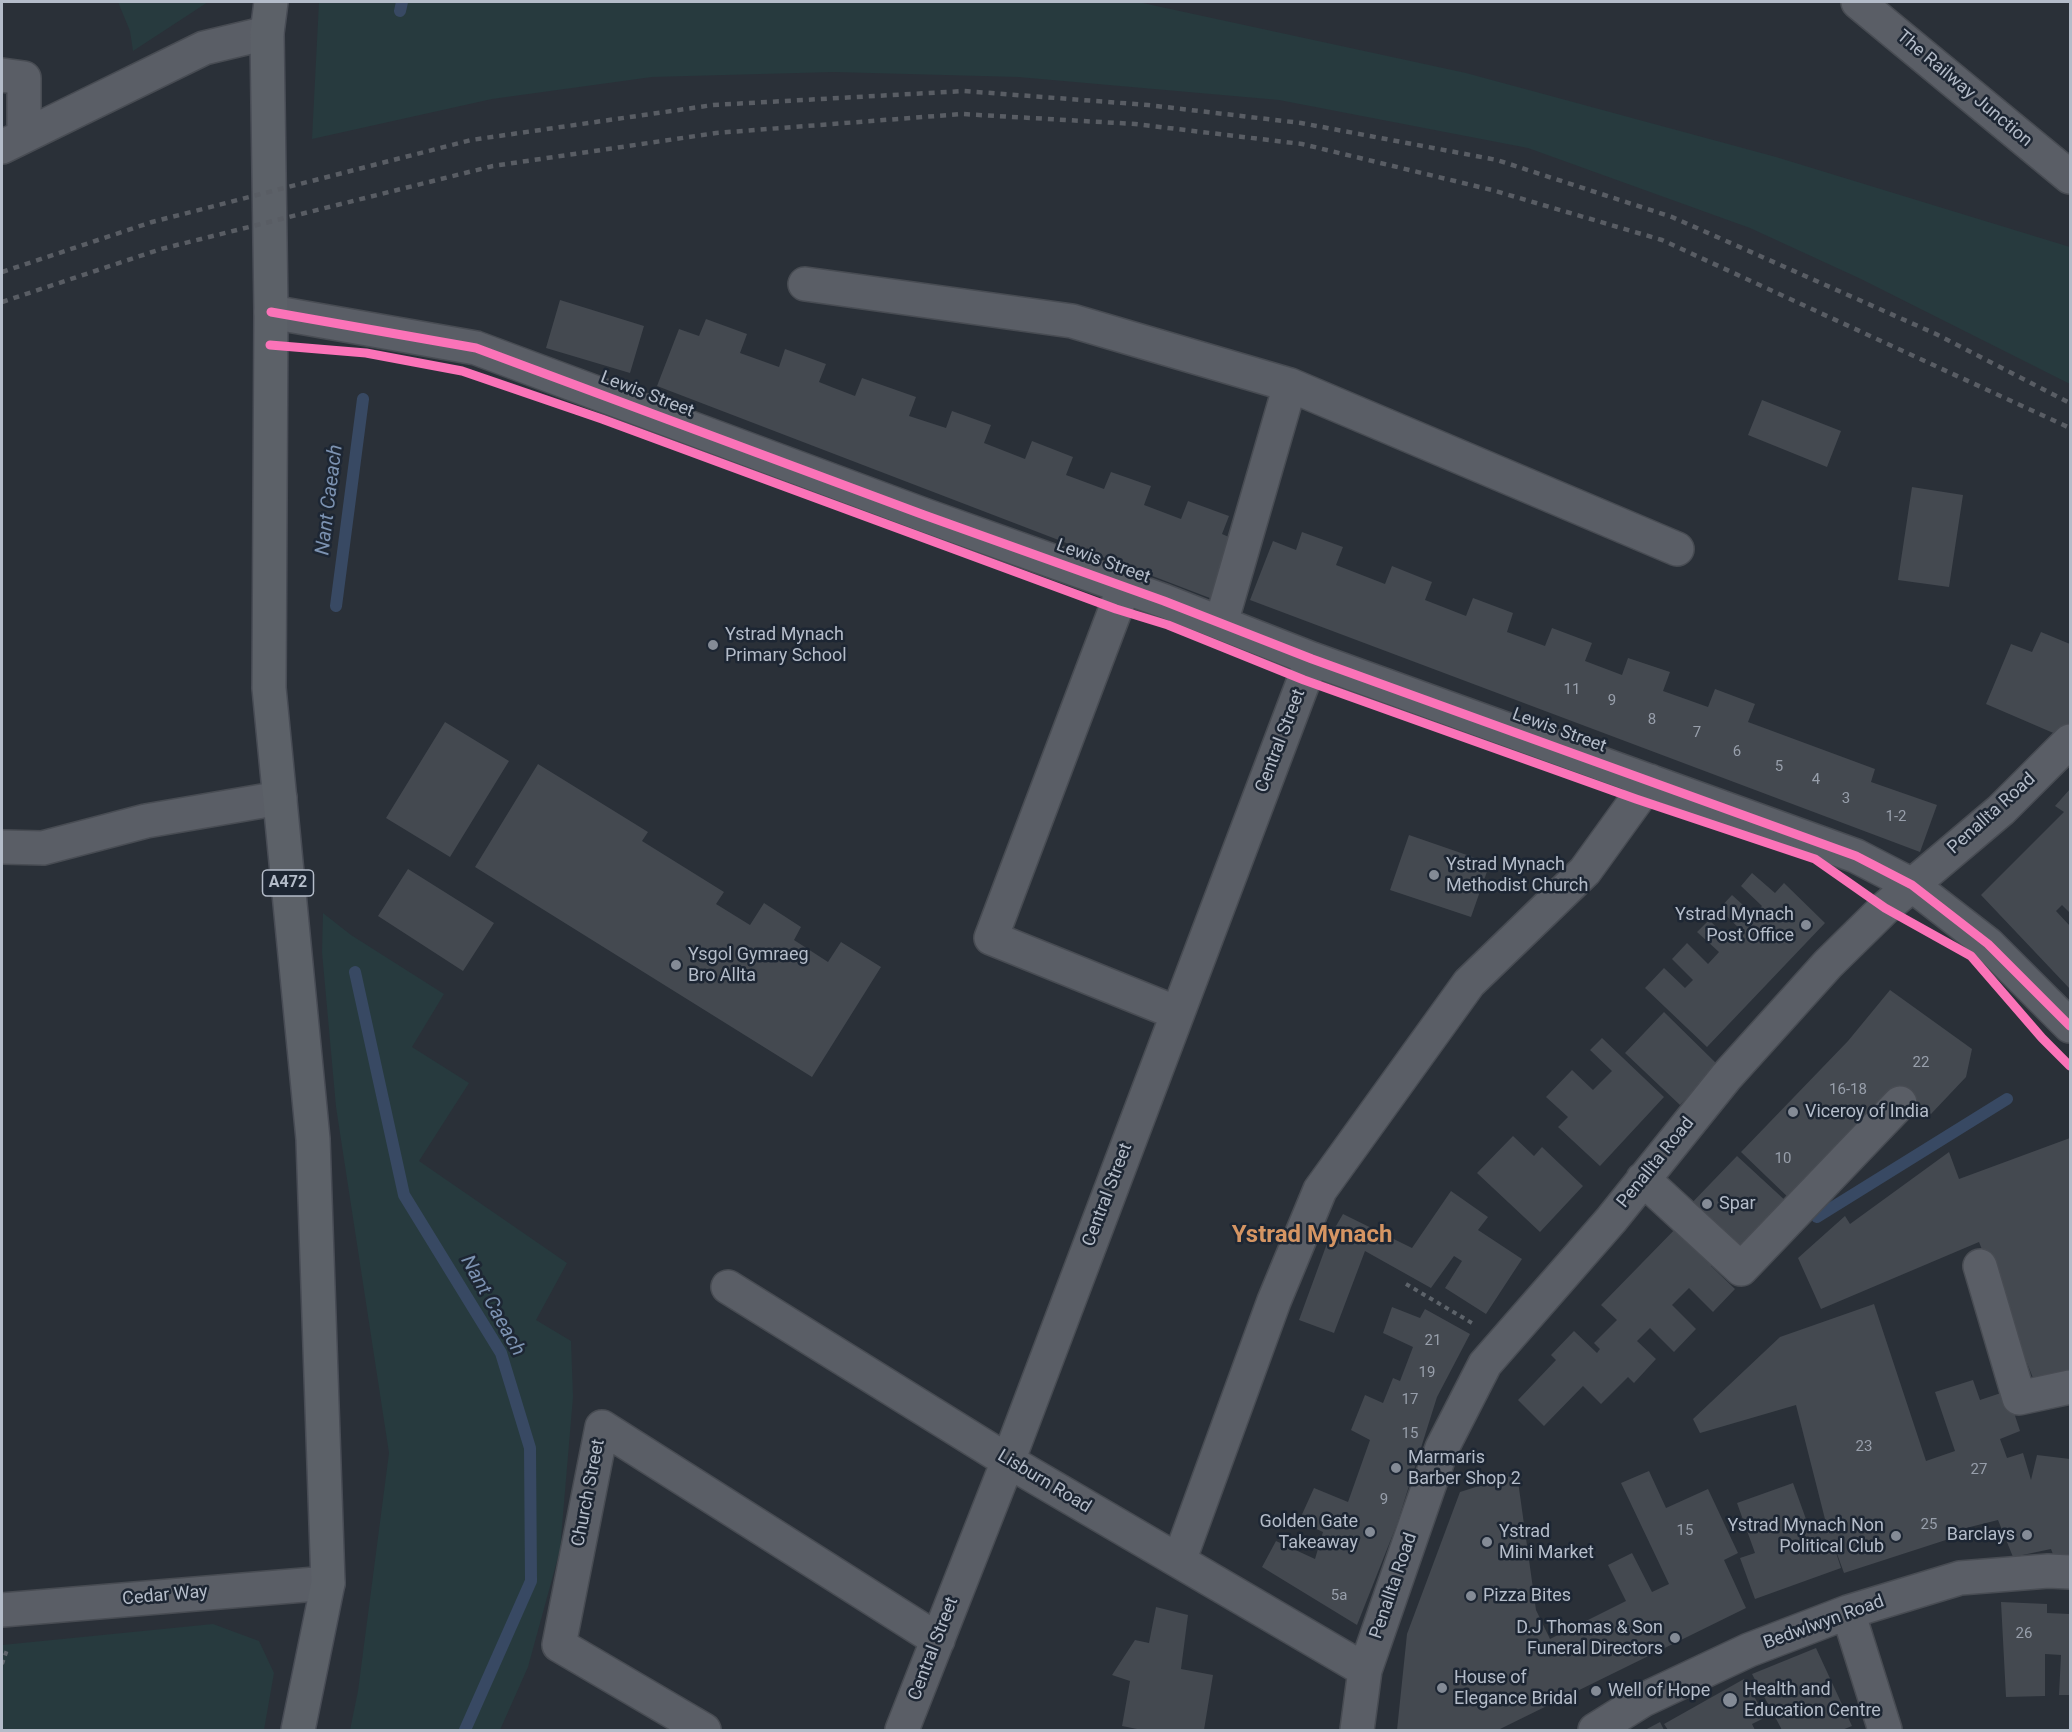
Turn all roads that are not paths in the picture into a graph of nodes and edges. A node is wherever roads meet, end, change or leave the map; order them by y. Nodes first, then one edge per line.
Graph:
1 (1858, 2) edge
2 (269, 17) edge
3 (2, 75) edge
4 (13, 142) edge
5 (2070, 177) edge
6 (805, 284) dead end
7 (271, 312) junction
8 (1290, 385) junction
9 (1677, 549) dead end
10 (1124, 587) junction
11 (1221, 623) junction
12 (1312, 658) junction
13 (2070, 741) edge
14 (1650, 781) junction
15 (280, 798) junction
16 (2, 847) edge
17 (1912, 885) junction
18 (1178, 1013) junction
19 (2070, 1026) edge
20 (1900, 1103) dead end
21 (1643, 1179) junction
22 (1980, 1266) dead end
23 (728, 1287) dead end
24 (2070, 1387) edge
25 (1008, 1461) junction
26 (1179, 1561) junction
27 (2070, 1572) edge
28 (328, 1583) junction
29 (2, 1610) edge
30 (1848, 1612) junction
31 (938, 1640) junction
32 (1365, 1670) junction
33 (298, 1731) edge
34 (704, 1731) edge
35 (902, 1731) edge
36 (1357, 1731) edge
37 (1595, 1731) edge
38 (1885, 1731) edge

1 - 5 street, The Railway Junction
2 - 4 street
2 - 7 main road, A472
3 - 4 street
6 - 8 street
7 - 10 street, Lewis Street
7 - 15 main road, A472
8 - 9 street
8 - 11 street
10 - 11 street, Lewis Street
10 - 18 street
11 - 12 street, Lewis Street
12 - 14 street, Lewis Street
12 - 18 street, Central Street
13 - 17 street, Penallta Road
14 - 17 street, Lewis Street
14 - 26 street
15 - 16 street
15 - 28 main road, A472
17 - 19 street, Lewis Street
17 - 21 street, Penallta Road
18 - 25 street, Central Street
20 - 21 street
21 - 32 street, Penallta Road
22 - 24 street
23 - 25 street, Lisburn Road
25 - 26 street, Lisburn Road
25 - 31 street, Central Street
26 - 32 street, Lisburn Road
27 - 30 street, Bedwlwyn Road
28 - 29 street, Cedar Way
28 - 33 main road, A472
30 - 37 street, Bedwlwyn Road
30 - 38 street
31 - 34 street, Church Street
31 - 35 street, Central Street
32 - 36 street, Penallta Road

